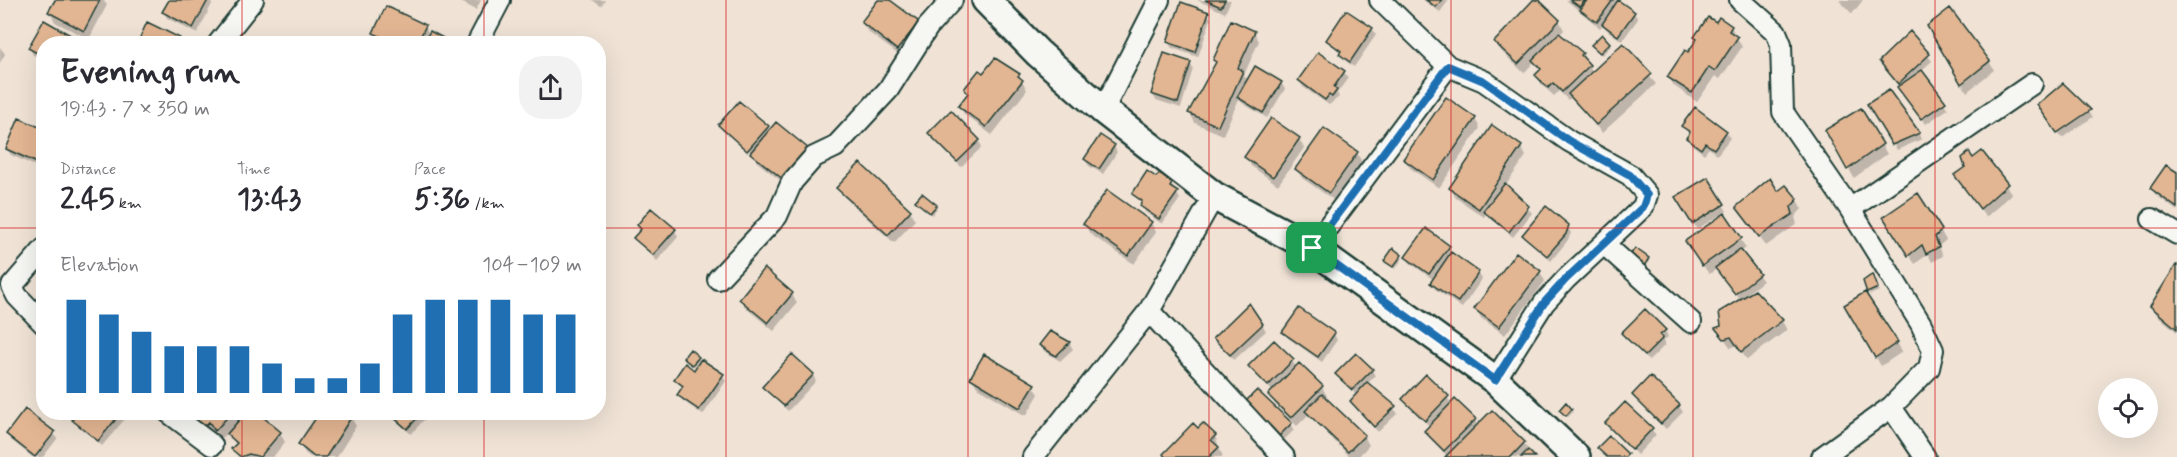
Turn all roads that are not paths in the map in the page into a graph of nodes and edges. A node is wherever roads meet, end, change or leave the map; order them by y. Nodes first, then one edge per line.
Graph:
1 (253, 0) edge
2 (500, 0) edge
3 (952, 0) edge
4 (986, 0) edge
5 (1159, 0) edge
6 (1380, 0) edge
7 (1740, 0) edge
8 (224, 36) edge
9 (481, 36) edge
10 (1448, 66) junction
11 (2032, 84) dead end
12 (1103, 110) junction
13 (1214, 196) junction
14 (1850, 209) junction
15 (2152, 219) dead end
16 (2177, 234) edge
17 (1604, 244) junction
18 (1312, 248) junction
19 (36, 257) edge
20 (718, 279) dead end
21 (6, 285) edge
22 (1149, 311) junction
23 (36, 316) edge
24 (1691, 322) dead end
25 (1495, 380) junction
26 (1891, 407) junction
27 (179, 420) edge
28 (212, 445) dead end
29 (1037, 456) edge
30 (1284, 457) edge
31 (1576, 457) edge
32 (1822, 457) edge
33 (1925, 457) edge

1 - 8 street
2 - 9 street
3 - 20 street
4 - 12 street
5 - 12 street
6 - 10 street
7 - 14 street
10 - 17 street
10 - 18 street
11 - 14 street
12 - 13 street
13 - 18 street
13 - 22 street
14 - 26 street
15 - 16 street
17 - 24 street
17 - 25 street
18 - 25 street
19 - 21 street
21 - 23 street
22 - 29 street
22 - 30 street
25 - 31 street
26 - 32 street
26 - 33 street
27 - 28 street

